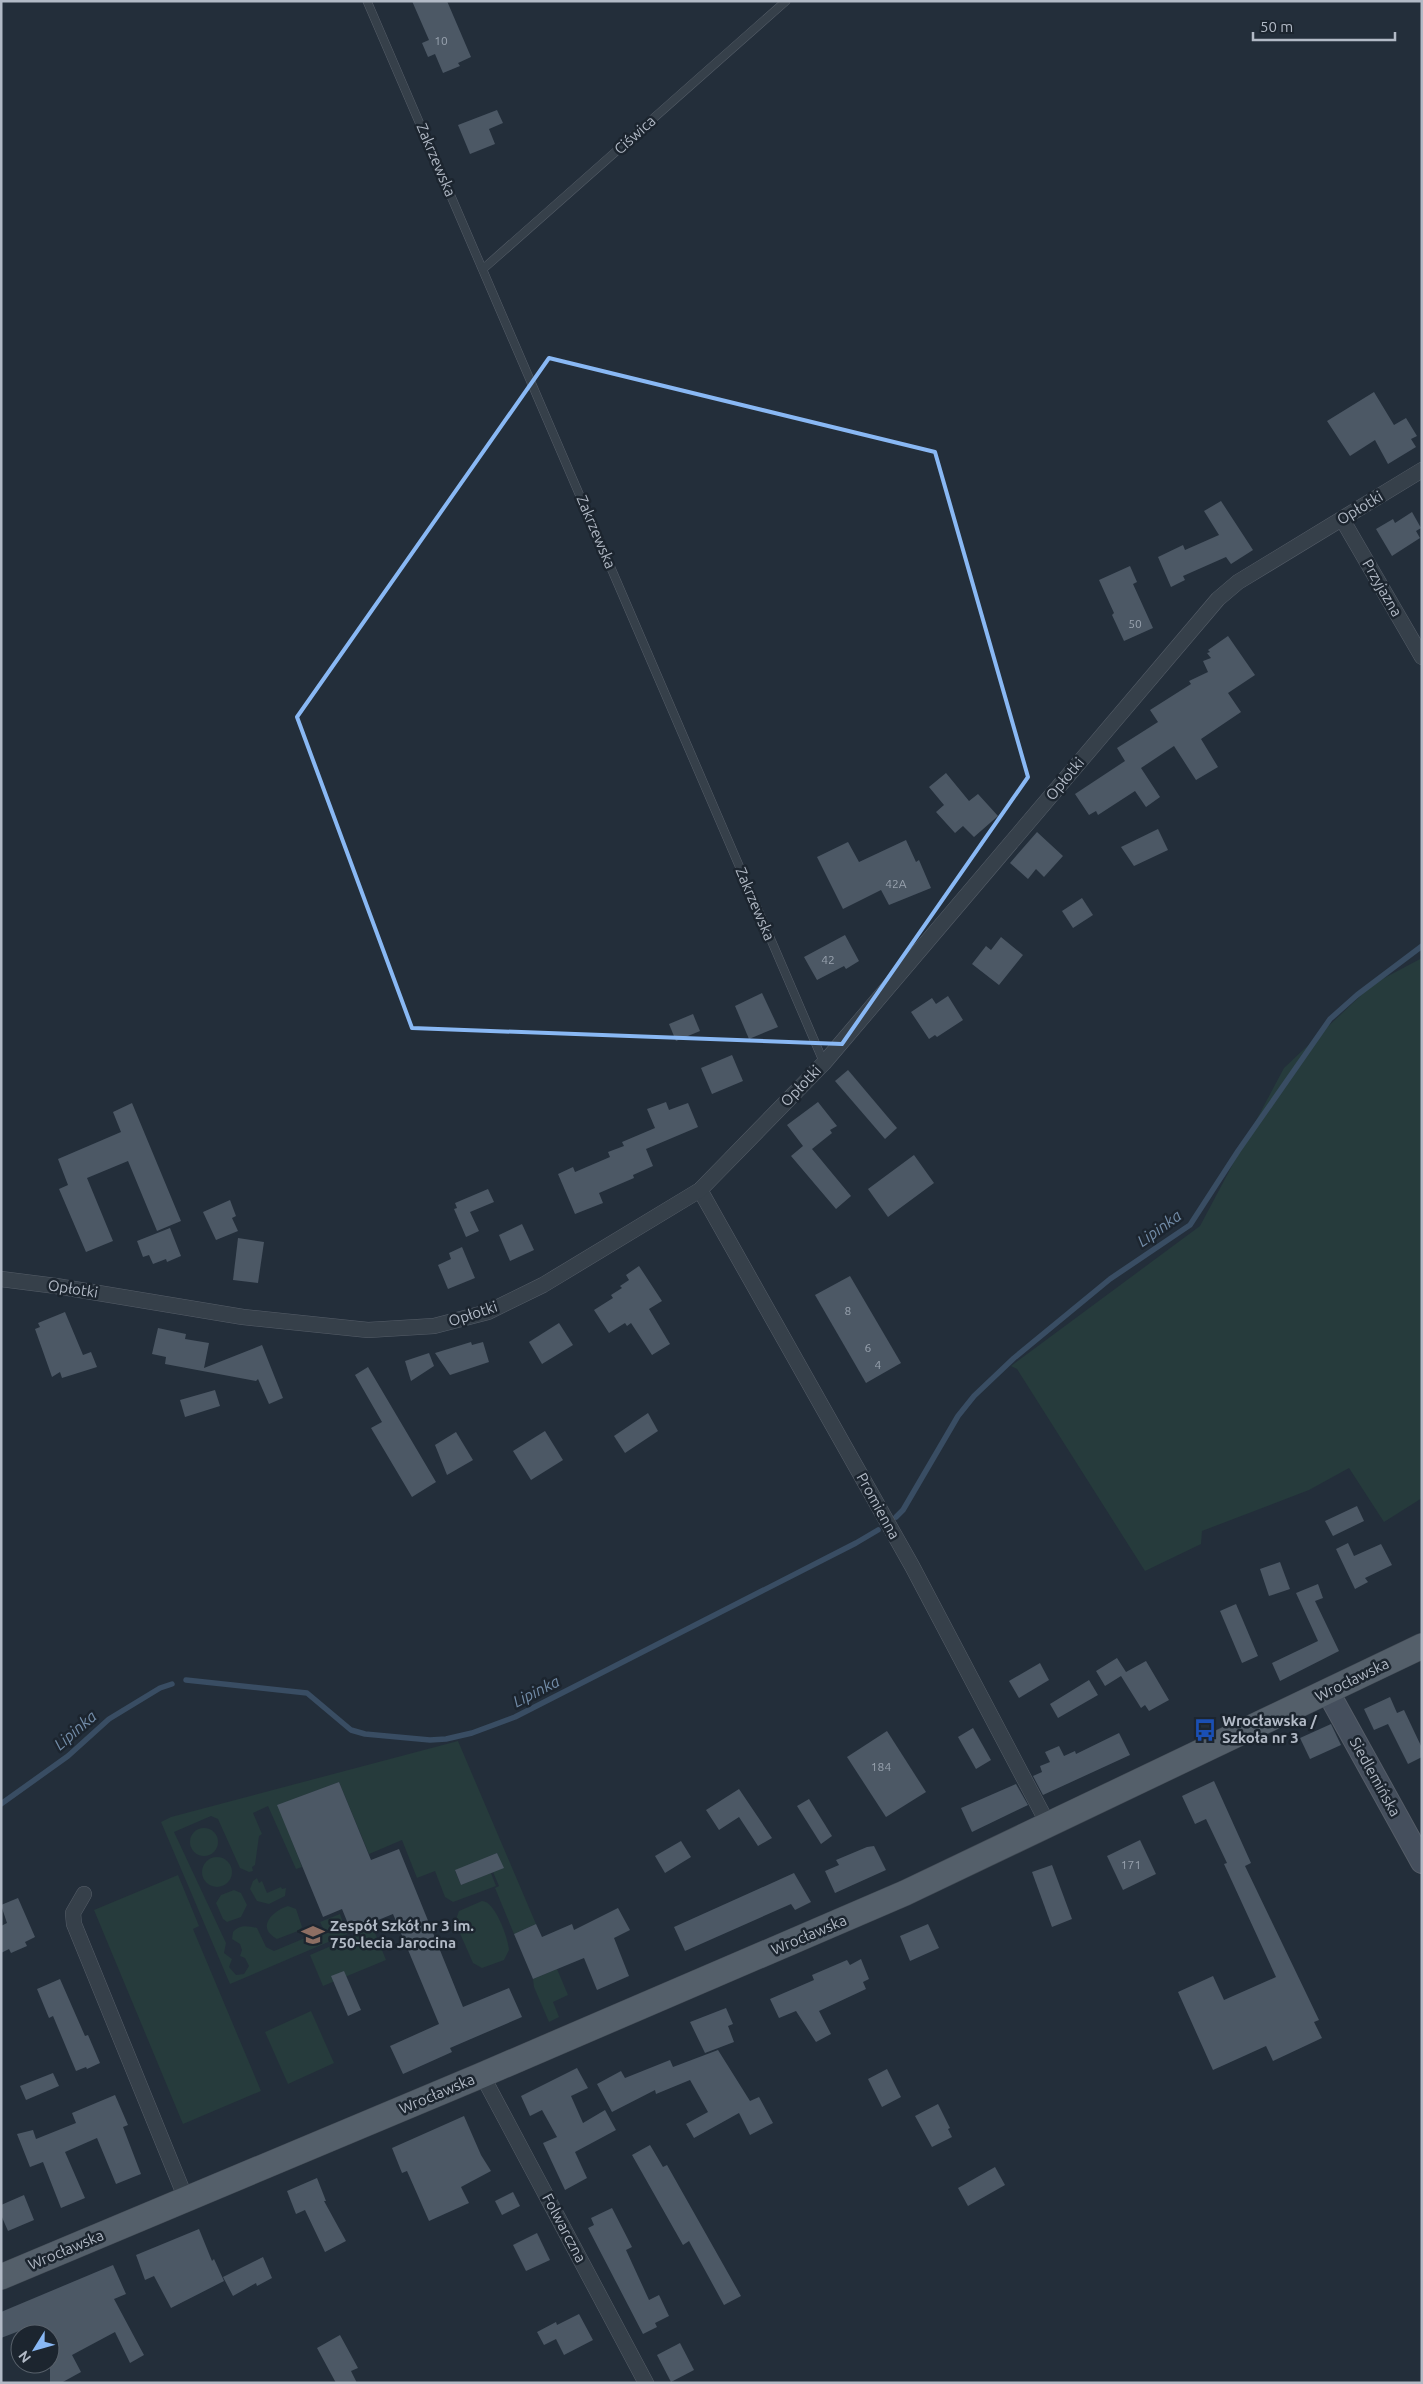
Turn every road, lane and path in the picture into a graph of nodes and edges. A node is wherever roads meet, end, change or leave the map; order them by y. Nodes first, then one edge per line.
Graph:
1 (367, 1) edge
2 (786, 1) edge
3 (484, 269) junction
4 (1422, 470) edge
5 (1342, 519) junction
6 (1422, 657) edge
7 (824, 1063) junction
8 (700, 1190) junction
9 (1, 1279) edge
10 (1422, 1646) edge
11 (1328, 1692) junction
12 (1049, 1826) junction
13 (1422, 1862) edge
14 (84, 1894) dead end
15 (482, 2075) junction
16 (186, 2199) junction
17 (1, 2277) edge
18 (646, 2383) edge

1 - 3 lane, Zakrzewska
2 - 3 lane, Ciświca
3 - 7 lane, Zakrzewska
4 - 5 street, Opłotki
5 - 6 street, Przyjazna
5 - 7 street, Opłotki
7 - 8 street, Opłotki
8 - 9 street, Opłotki
8 - 12 street, Promienna
10 - 11 main road, Wrocławska
11 - 12 main road, Wrocławska
11 - 13 street, Siedlemińska
12 - 15 main road, Wrocławska
14 - 16 street
15 - 16 main road, Wrocławska
15 - 18 street, Folwarczna
16 - 17 main road, Wrocławska

